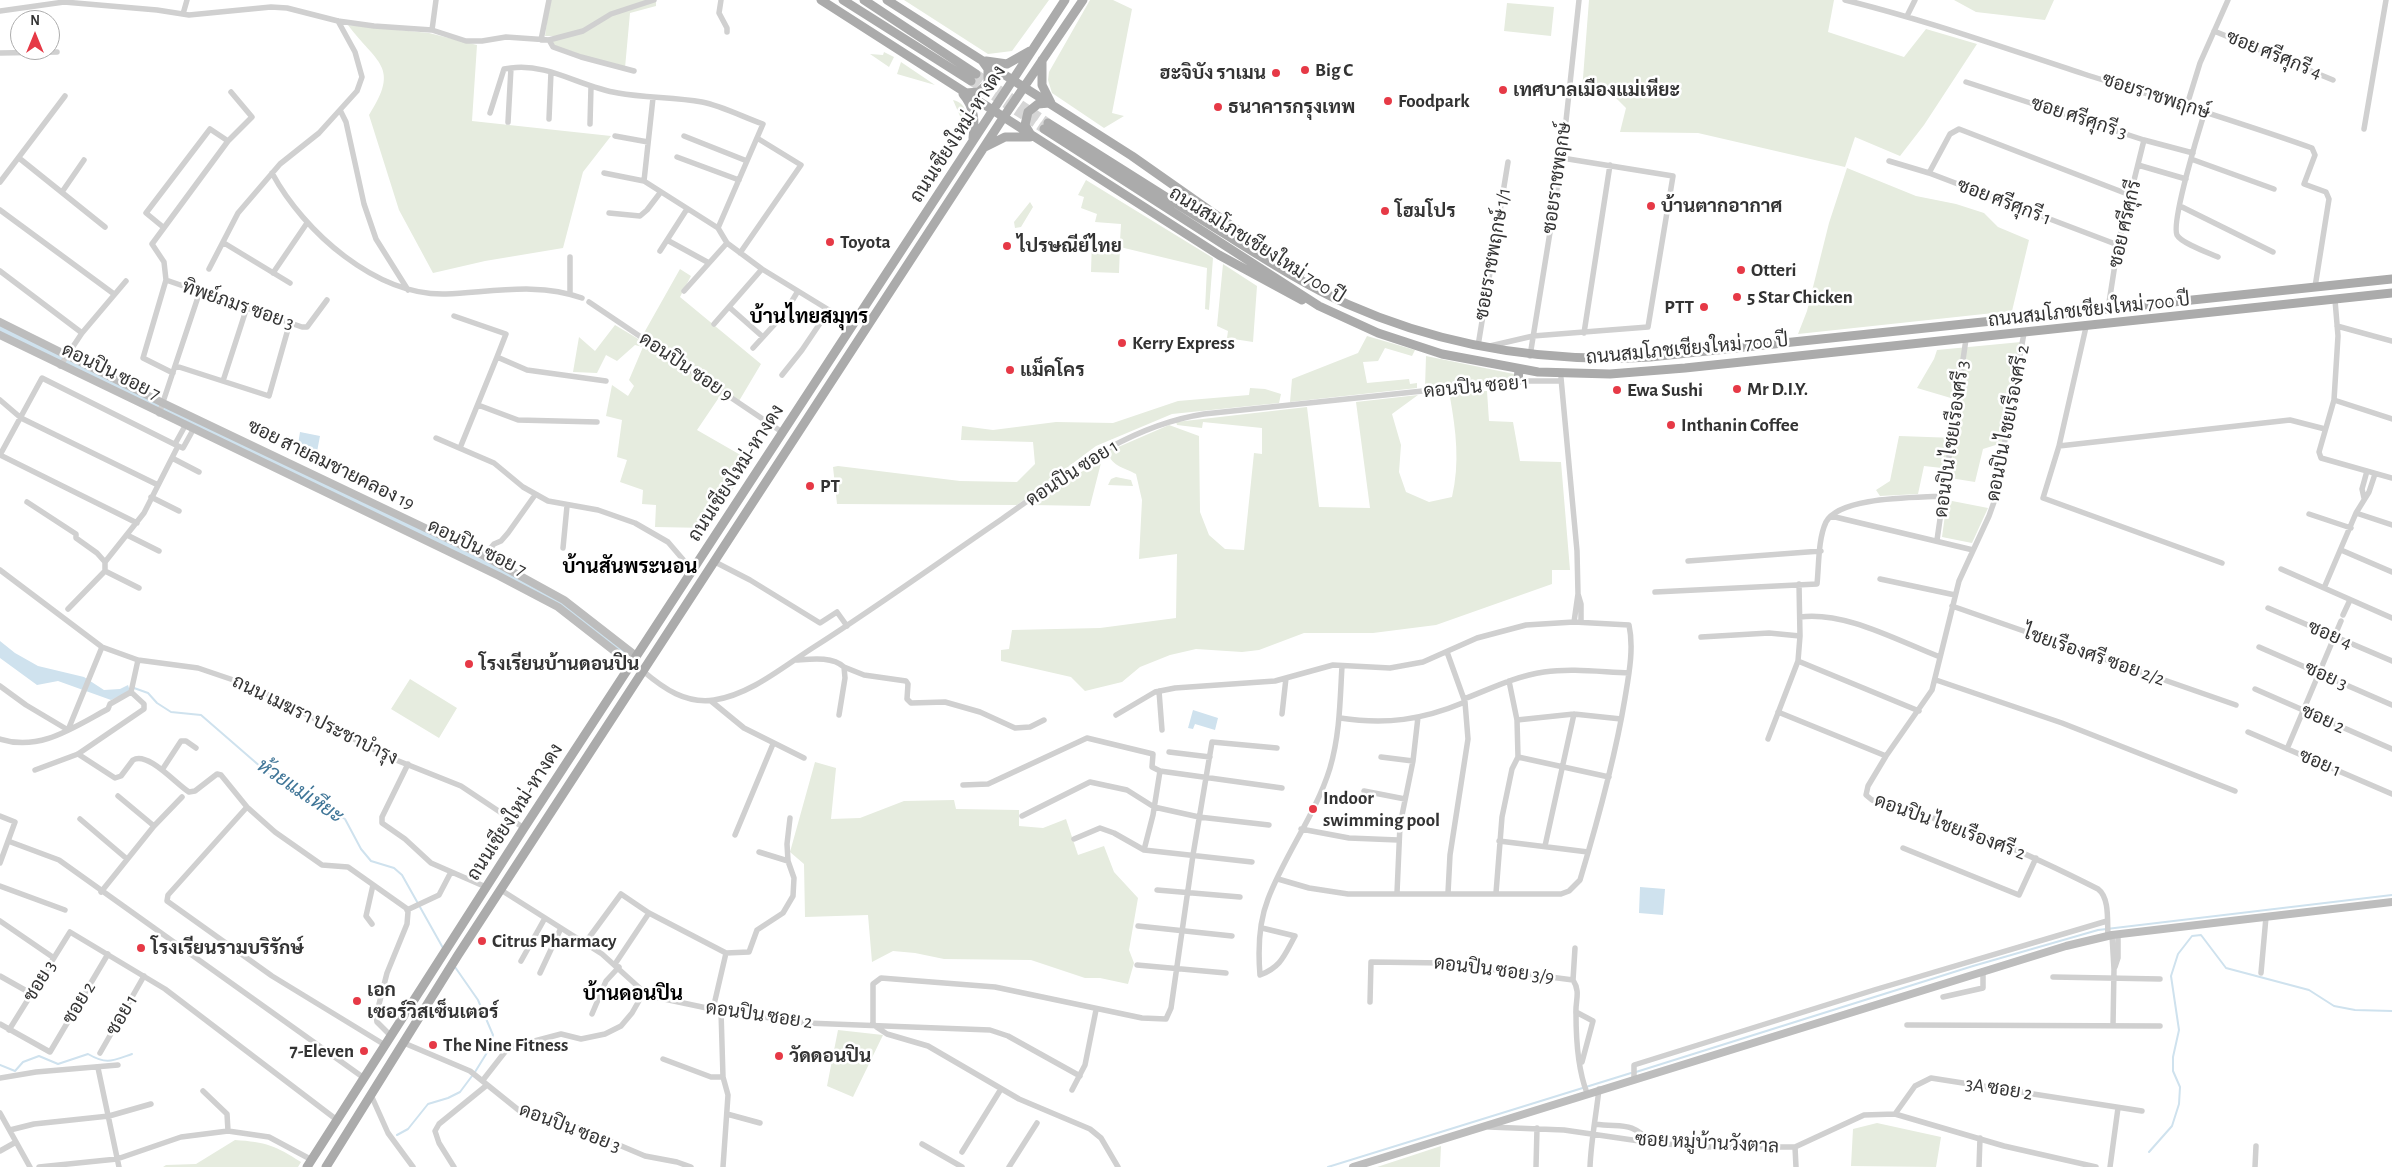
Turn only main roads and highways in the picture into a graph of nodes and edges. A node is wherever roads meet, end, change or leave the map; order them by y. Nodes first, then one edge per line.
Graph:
1 (821, 0) edge
2 (843, 0) edge
3 (864, 0) edge
4 (887, 0) edge
5 (1065, 0) edge
6 (1082, 0) edge
7 (1034, 48) junction
8 (982, 59) junction
9 (1042, 60) junction
10 (1012, 81) junction
11 (1023, 88) junction
12 (962, 91) junction
13 (1051, 104) junction
14 (992, 111) junction
15 (1004, 118) junction
16 (1032, 137) junction
17 (972, 141) junction
18 (983, 149) junction
19 (2392, 279) edge
20 (1320, 290) junction
21 (2392, 293) edge
22 (1319, 306) junction
23 (1518, 370) junction
24 (1518, 381) road end
25 (317, 1151) junction
26 (310, 1163) edge
27 (328, 1163) edge

1 - 12 main road
2 - 3 main road
4 - 8 main road
5 - 7 main road, ถนนเชียงใหม่-หางดง
6 - 9 main road, ถนนเชียงใหม่-หางดง
7 - 8 main road
7 - 10 main road, ถนนเชียงใหม่-หางดง
8 - 10 main road
8 - 12 main road
9 - 11 main road, ถนนเชียงใหม่-หางดง
9 - 13 main road
10 - 11 main road
10 - 14 main road, ถนนเชียงใหม่-หางดง
11 - 13 main road
11 - 15 main road, ถนนเชียงใหม่-หางดง
12 - 14 main road
12 - 17 main road
13 - 16 main road
13 - 20 main road
14 - 15 main road
14 - 17 main road, ถนนเชียงใหม่-หางดง
15 - 16 main road
15 - 18 main road, ถนนเชียงใหม่-หางดง
16 - 18 main road
16 - 22 main road
17 - 25 main road, ถนนเชียงใหม่-หางดง
18 - 27 main road, ถนนเชียงใหม่-หางดง
19 - 20 main road, ถนนสมโภชเชียงใหม่ 700 ปี
20 - 22 main road, ถนนสมโภชเชียงใหม่ 700 ปี
21 - 23 main road, ถนนสมโภชเชียงใหม่ 700 ปี
22 - 23 main road, ถนนสมโภชเชียงใหม่ 700 ปี
23 - 24 main road
25 - 26 main road, ถนนเชียงใหม่-หางดง
25 - 27 main road

